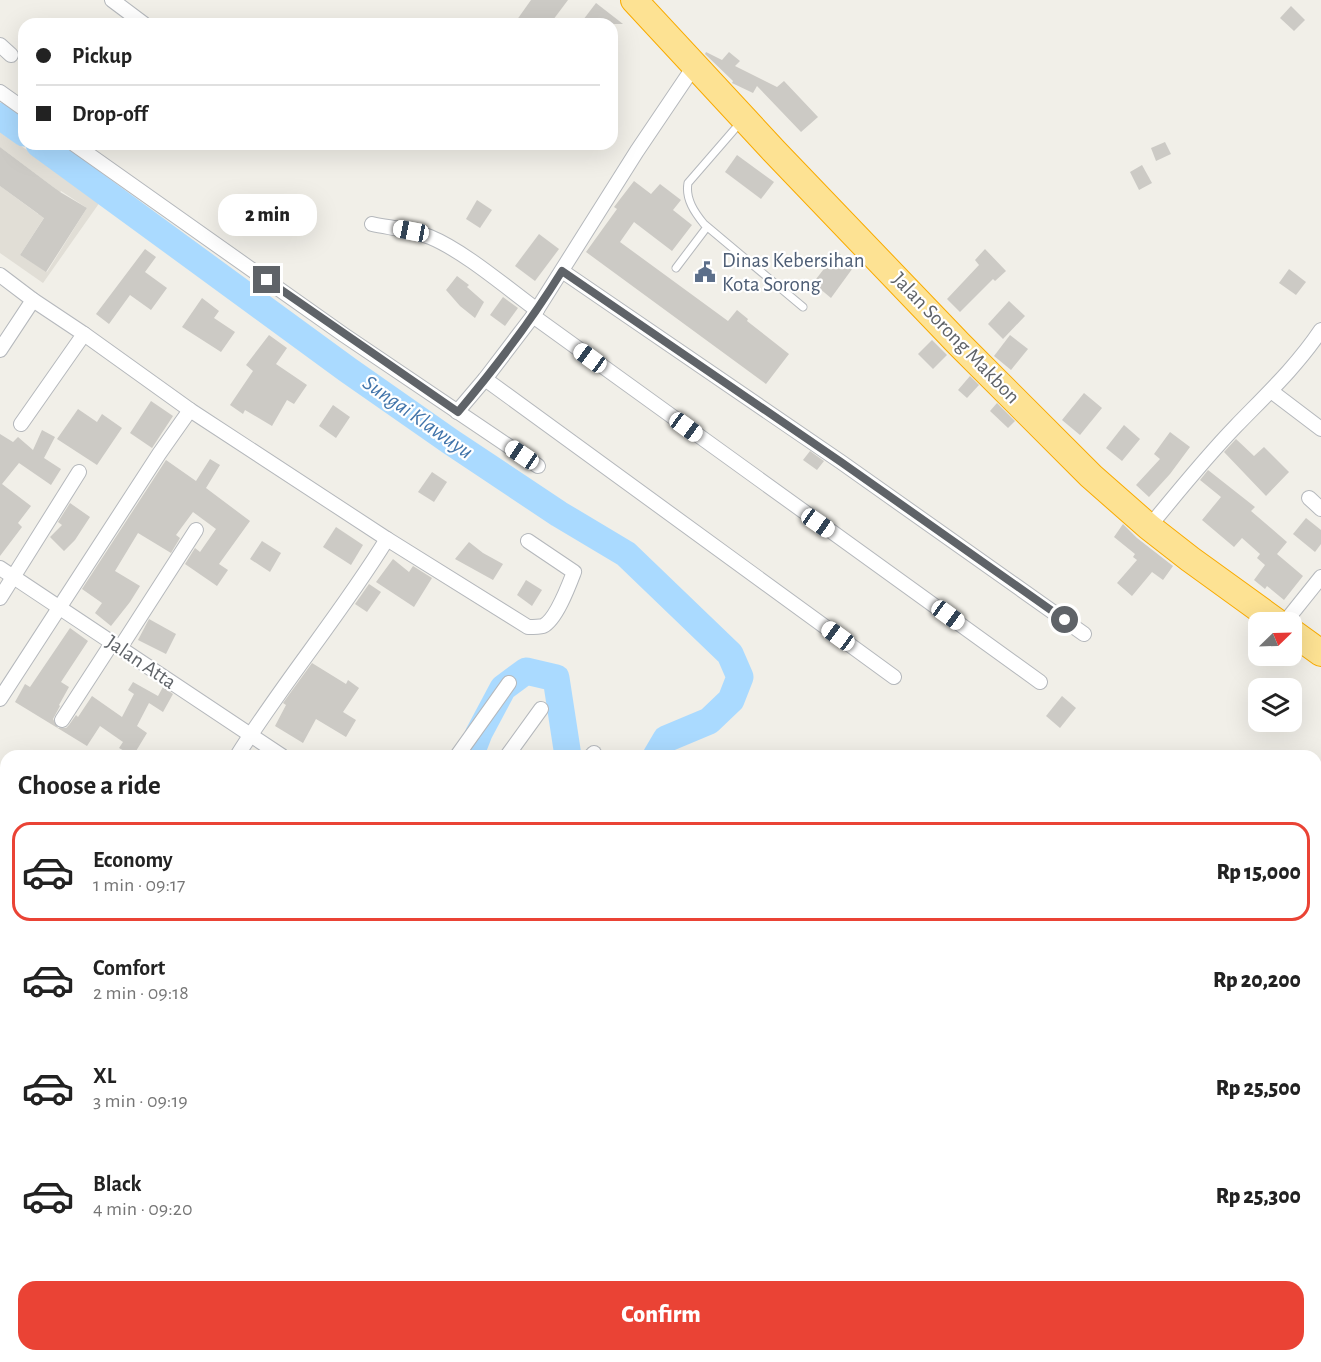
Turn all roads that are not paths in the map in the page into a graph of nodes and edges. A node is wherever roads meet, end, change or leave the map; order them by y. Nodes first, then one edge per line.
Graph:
1 (112, 0) edge
2 (634, 0) edge
3 (136, 18) edge
4 (0, 45) edge
5 (11, 55) dead end
6 (695, 65) junction
7 (0, 92) edge
8 (18, 105) edge
9 (744, 119) junction
10 (82, 150) edge
11 (372, 224) dead end
12 (707, 226) junction
13 (676, 268) dead end
14 (562, 271) junction
15 (1, 276) edge
16 (33, 300) junction
17 (803, 307) dead end
18 (535, 313) junction
19 (1321, 330) edge
20 (84, 334) junction
21 (0, 350) edge
22 (486, 379) junction
23 (1271, 392) junction
24 (190, 410) junction
25 (458, 412) junction
26 (21, 424) dead end
27 (1321, 429) edge
28 (538, 466) dead end
29 (79, 472) dead end
30 (1309, 498) dead end
31 (1321, 509) edge
32 (1149, 527) junction
33 (195, 530) dead end
34 (387, 539) junction
35 (528, 541) dead end
36 (0, 568) edge
37 (13, 577) junction
38 (1321, 577) edge
39 (0, 598) edge
40 (61, 608) junction
41 (1264, 612) edge
42 (1293, 612) edge
43 (1084, 634) dead end
44 (1302, 639) edge
45 (116, 645) junction
46 (1321, 653) edge
47 (894, 677) dead end
48 (1040, 682) dead end
49 (509, 683) dead end
50 (0, 699) edge
51 (541, 709) dead end
52 (62, 720) dead end
53 (250, 735) junction
54 (241, 750) edge
55 (273, 750) edge
56 (461, 750) edge
57 (511, 750) edge

1 - 3 street
2 - 6 highway, Jalan Sorong Makbon
4 - 5 street
6 - 9 highway, Jalan Sorong Makbon
6 - 14 street
7 - 8 street
9 - 12 lane
9 - 32 highway, Jalan Sorong Makbon
10 - 25 street
11 - 18 street
12 - 13 lane
12 - 17 lane
14 - 18 street
14 - 43 street
15 - 16 street
16 - 20 street
16 - 21 street
18 - 22 street
18 - 48 street
19 - 23 street
20 - 24 street
20 - 26 street
22 - 25 street
22 - 47 street
23 - 27 street
23 - 32 street
24 - 34 street
24 - 40 street
25 - 28 street
29 - 37 street
30 - 31 street
32 - 41 highway, Jalan Sorong Makbon
33 - 45 street
34 - 35 street
34 - 53 street
36 - 37 street, Jalan Atta
37 - 39 street
37 - 40 street, Jalan Atta
38 - 42 street
40 - 45 street, Jalan Atta
40 - 50 street
44 - 46 highway
45 - 52 street
45 - 53 street, Jalan Atta
49 - 56 street
51 - 57 street
53 - 54 street
53 - 55 street, Jalan Atta

